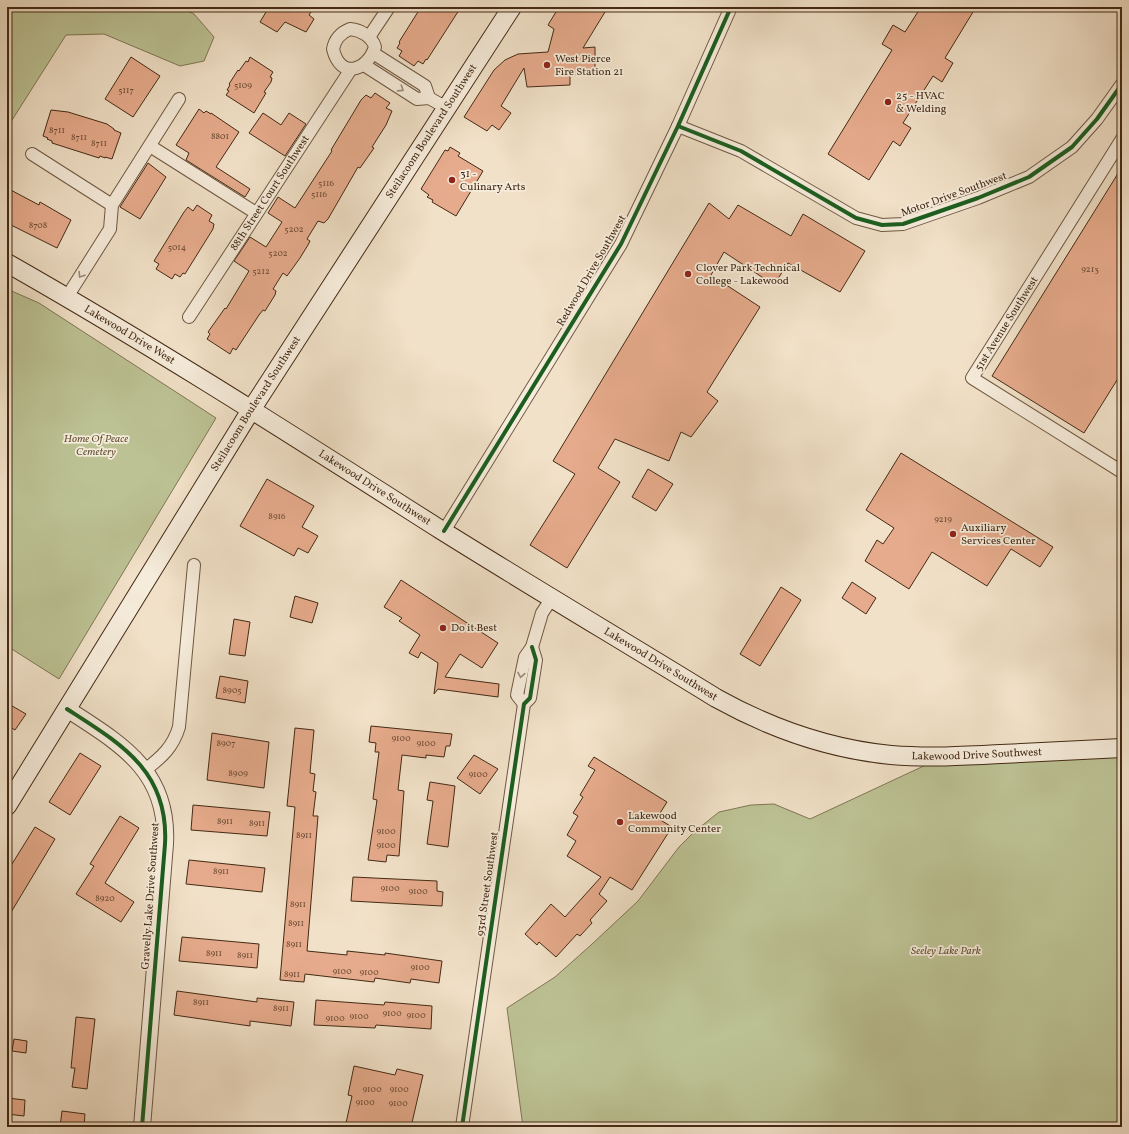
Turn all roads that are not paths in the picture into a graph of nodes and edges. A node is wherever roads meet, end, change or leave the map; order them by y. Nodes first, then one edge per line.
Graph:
1 (388, 7) edge
2 (512, 7) edge
3 (731, 7) edge
4 (369, 37) junction
5 (373, 53) junction
6 (364, 65) junction
7 (350, 69) junction
8 (1122, 84) edge
9 (429, 98) junction
10 (179, 99) dead end
11 (447, 108) junction
12 (678, 126) junction
13 (1122, 139) edge
14 (150, 146) junction
15 (32, 154) dead end
16 (112, 205) junction
17 (256, 213) junction
18 (7, 263) edge
19 (67, 297) junction
20 (189, 317) dead end
21 (251, 410) junction
22 (1122, 472) edge
23 (444, 531) junction
24 (194, 565) dead end
25 (552, 598) junction
26 (67, 708) junction
27 (1122, 748) edge
28 (146, 770) junction
29 (7, 806) edge
30 (142, 1127) edge
31 (462, 1127) edge

1 - 4 street
2 - 11 main road, Steilacoom Boulevard Southwest
3 - 12 street, Redwood Drive Southwest
4 - 5 street
4 - 7 street
5 - 6 street
5 - 9 street
6 - 7 street
6 -> 9 street
7 - 17 street, 88th Street Court Southwest
8 - 12 street, Motor Drive Southwest
9 - 11 street
10 - 14 street
11 - 21 main road, Steilacoom Boulevard Southwest
12 - 23 street, Redwood Drive Southwest
13 - 22 street, 51st Avenue Southwest
14 - 16 street
14 - 17 street
15 - 16 street
16 -> 19 street
17 - 20 street, 88th Street Court Southwest
18 - 19 main road, Lakewood Drive West
19 - 21 main road, Lakewood Drive West
21 - 23 main road, Lakewood Drive Southwest
21 - 26 main road, Steilacoom Boulevard Southwest
23 - 25 main road, Lakewood Drive Southwest
24 - 28 street
25 - 27 main road, Lakewood Drive Southwest
25 - 31 street, 93rd Street Southwest
26 - 28 street, Gravelly Lake Drive Southwest
26 - 29 main road, Steilacoom Boulevard Southwest
28 - 30 street, Gravelly Lake Drive Southwest

